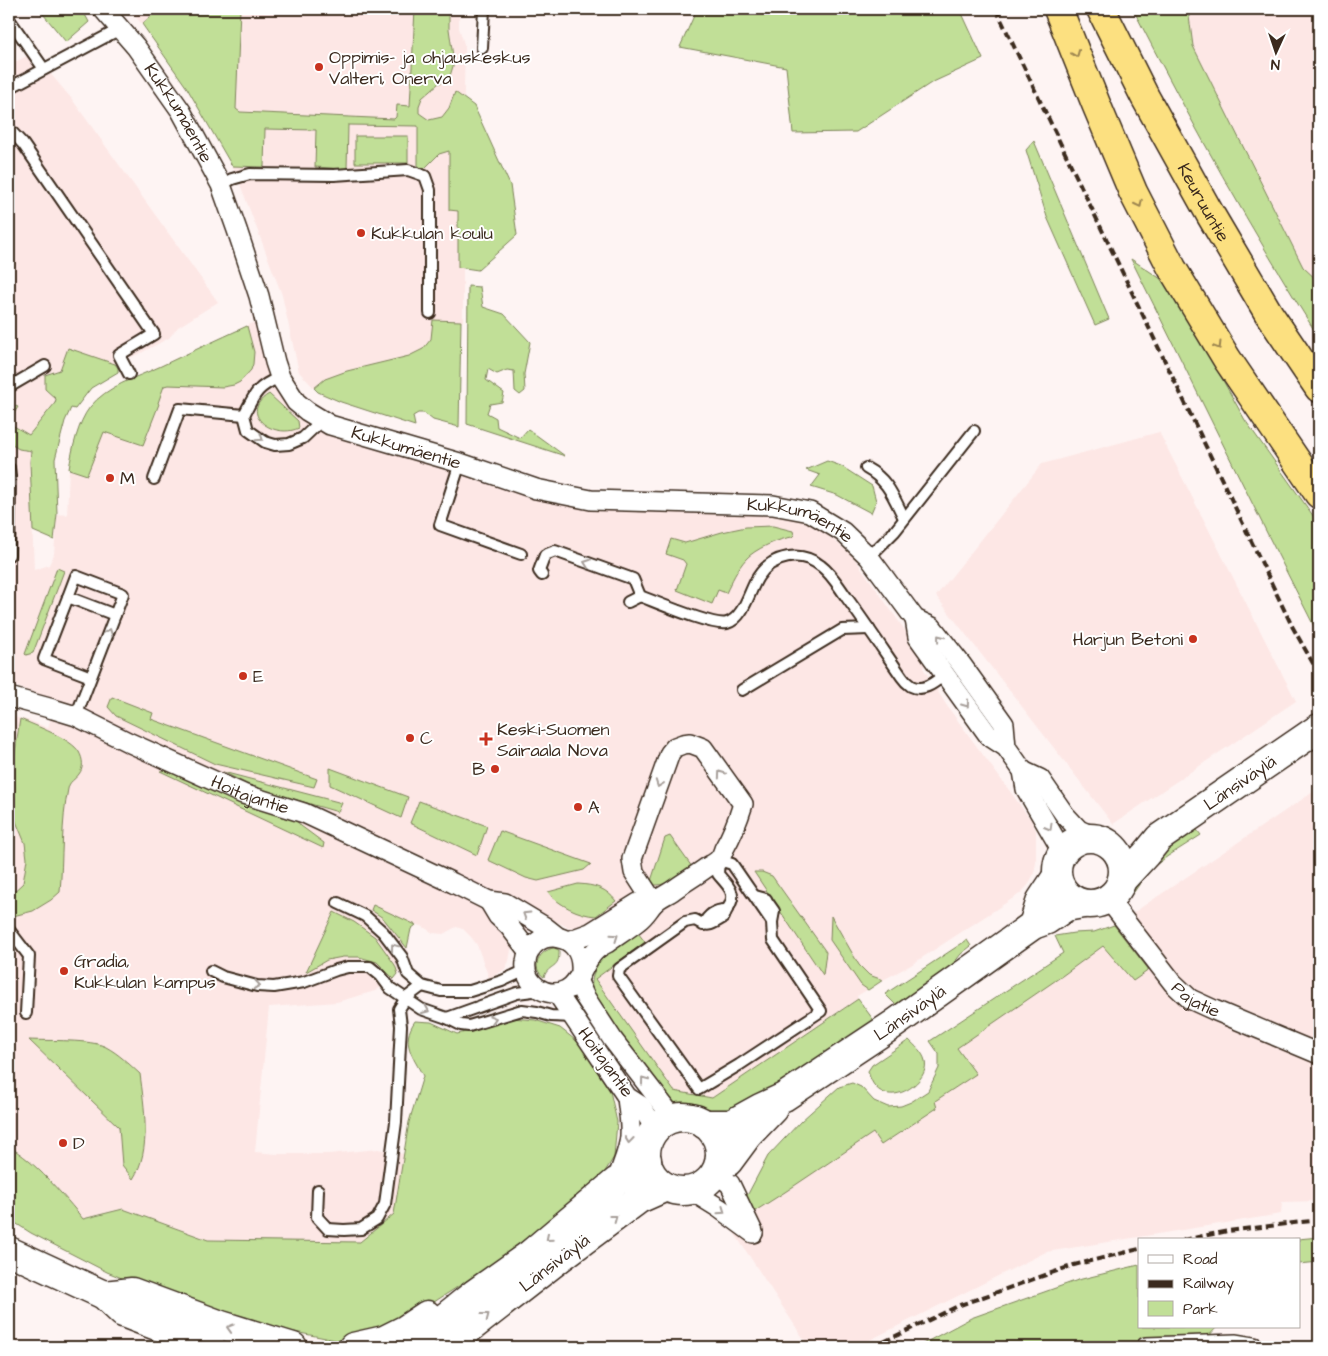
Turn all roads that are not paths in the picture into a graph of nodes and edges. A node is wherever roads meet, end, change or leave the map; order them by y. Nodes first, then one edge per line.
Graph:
1 (103, 9) edge
2 (484, 9) edge
3 (1058, 9) edge
4 (1101, 9) edge
5 (9, 19) edge
6 (120, 29) junction
7 (482, 48) dead end
8 (44, 69) junction
9 (9, 88) edge
10 (9, 129) edge
11 (220, 185) junction
12 (430, 313) dead end
13 (45, 366) dead end
14 (129, 374) dead end
15 (280, 377) junction
16 (9, 387) edge
17 (1319, 388) edge
18 (244, 415) junction
19 (322, 420) junction
20 (974, 431) dead end
21 (460, 463) junction
22 (9, 468) edge
23 (866, 468) dead end
24 (154, 479) dead end
25 (1319, 494) edge
26 (904, 518) junction
27 (522, 554) dead end
28 (9, 555) edge
29 (869, 557) junction
30 (542, 575) dead end
31 (640, 596) junction
32 (68, 597) junction
33 (628, 602) dead end
34 (115, 615) junction
35 (915, 619) junction
36 (869, 629) junction
37 (961, 664) junction
38 (945, 674) junction
39 (91, 677) junction
40 (742, 690) dead end
41 (9, 697) edge
42 (76, 716) junction
43 (1314, 732) edge
44 (1006, 747) junction
45 (1023, 771) junction
46 (1159, 838) junction
47 (1104, 842) junction
48 (719, 860) junction
49 (1059, 864) junction
50 (1104, 894) junction
51 (489, 901) junction
52 (654, 902) junction
53 (338, 903) dead end
54 (1033, 925) junction
55 (9, 930) edge
56 (564, 939) junction
57 (527, 961) junction
58 (210, 971) dead end
59 (579, 976) junction
60 (422, 986) junction
61 (549, 992) junction
62 (406, 998) junction
63 (26, 1013) dead end
64 (574, 1017) junction
65 (447, 1018) junction
66 (1319, 1054) edge
67 (628, 1097) junction
68 (784, 1097) junction
69 (665, 1124) junction
70 (704, 1124) junction
71 (647, 1160) junction
72 (717, 1168) junction
73 (617, 1181) junction
74 (678, 1189) junction
75 (318, 1190) dead end
76 (9, 1251) edge
77 (474, 1294) junction
78 (104, 1295) junction
79 (211, 1347) edge
80 (293, 1347) edge
81 (353, 1347) edge
82 (410, 1347) edge
83 (448, 1347) edge
84 (1146, 1347) edge
85 (1254, 1347) edge

1 - 6 street, Kukkumäentie
2 - 7 lane
3 -> 25 highway
4 - 17 highway, Keuruuntie
5 - 8 lane
6 - 8 lane
6 - 11 street, Kukkumäentie
8 - 9 lane
10 - 14 lane
11 - 12 lane
11 - 15 street, Kukkumäentie
13 - 16 lane
15 - 18 lane
15 - 19 street, Kukkumäentie
18 -> 19 lane
18 - 24 lane
19 - 21 street, Kukkumäentie
20 - 26 lane
21 - 27 lane
21 - 29 street, Kukkumäentie
22 - 28 lane
23 - 26 lane
26 - 29 lane
29 - 35 street, Kukkumäentie
31 -> 30 lane
31 - 33 lane
31 - 36 lane
32 - 34 lane
32 - 34 lane
32 - 39 lane
39 -> 34 lane
37 -> 35 street, Kukkumäentie
35 - 38 street, Kukkumäentie
36 - 38 lane
36 - 40 lane
37 - 38 lane
37 - 44 street, Kukkumäentie
38 -> 44 street, Kukkumäentie
39 - 42 lane
41 - 42 street, Hoitajantie
42 - 51 street, Hoitajantie
43 - 46 main road, Länsiväylä
44 - 45 street, Kukkumäentie
45 - 47 street, Kukkumäentie
45 -> 49 street, Kukkumäentie
46 - 47 main road, Länsiväylä
46 - 50 main road, Länsiväylä
47 - 49 main road
47 - 50 main road
48 - 48 lane
48 - 52 street
48 -> 52 street
49 - 50 main road
49 - 54 main road
50 - 54 main road, Länsiväylä
50 - 66 street, Pajatie
56 -> 51 street, Hoitajantie
51 - 57 street, Hoitajantie
52 - 56 street
59 -> 52 street
60 -> 53 lane
54 - 68 main road, Länsiväylä
55 - 63 lane
56 - 57 street
56 - 59 street
57 - 60 lane
57 - 61 street
58 -> 62 lane
59 - 61 street
69 -> 59 street, Hoitajantie
60 - 62 lane
61 - 64 street, Hoitajantie
61 - 65 lane
62 -> 65 lane
62 - 75 lane
65 -> 64 lane
64 - 67 street, Hoitajantie
67 - 69 street, Hoitajantie
67 -> 73 street
68 - 70 main road, Länsiväylä
68 - 72 main road, Länsiväylä
69 - 70 main road
69 - 71 main road
70 - 72 main road
71 - 73 main road, Länsiväylä
71 - 74 main road
72 - 74 main road
74 -> 72 street
73 -> 77 main road, Länsiväylä
83 -> 74 main road, Länsiväylä
76 - 78 main road
77 - 81 main road
77 - 82 main road, Länsiväylä
78 - 79 main road
80 -> 78 main road
84 - 85 street

